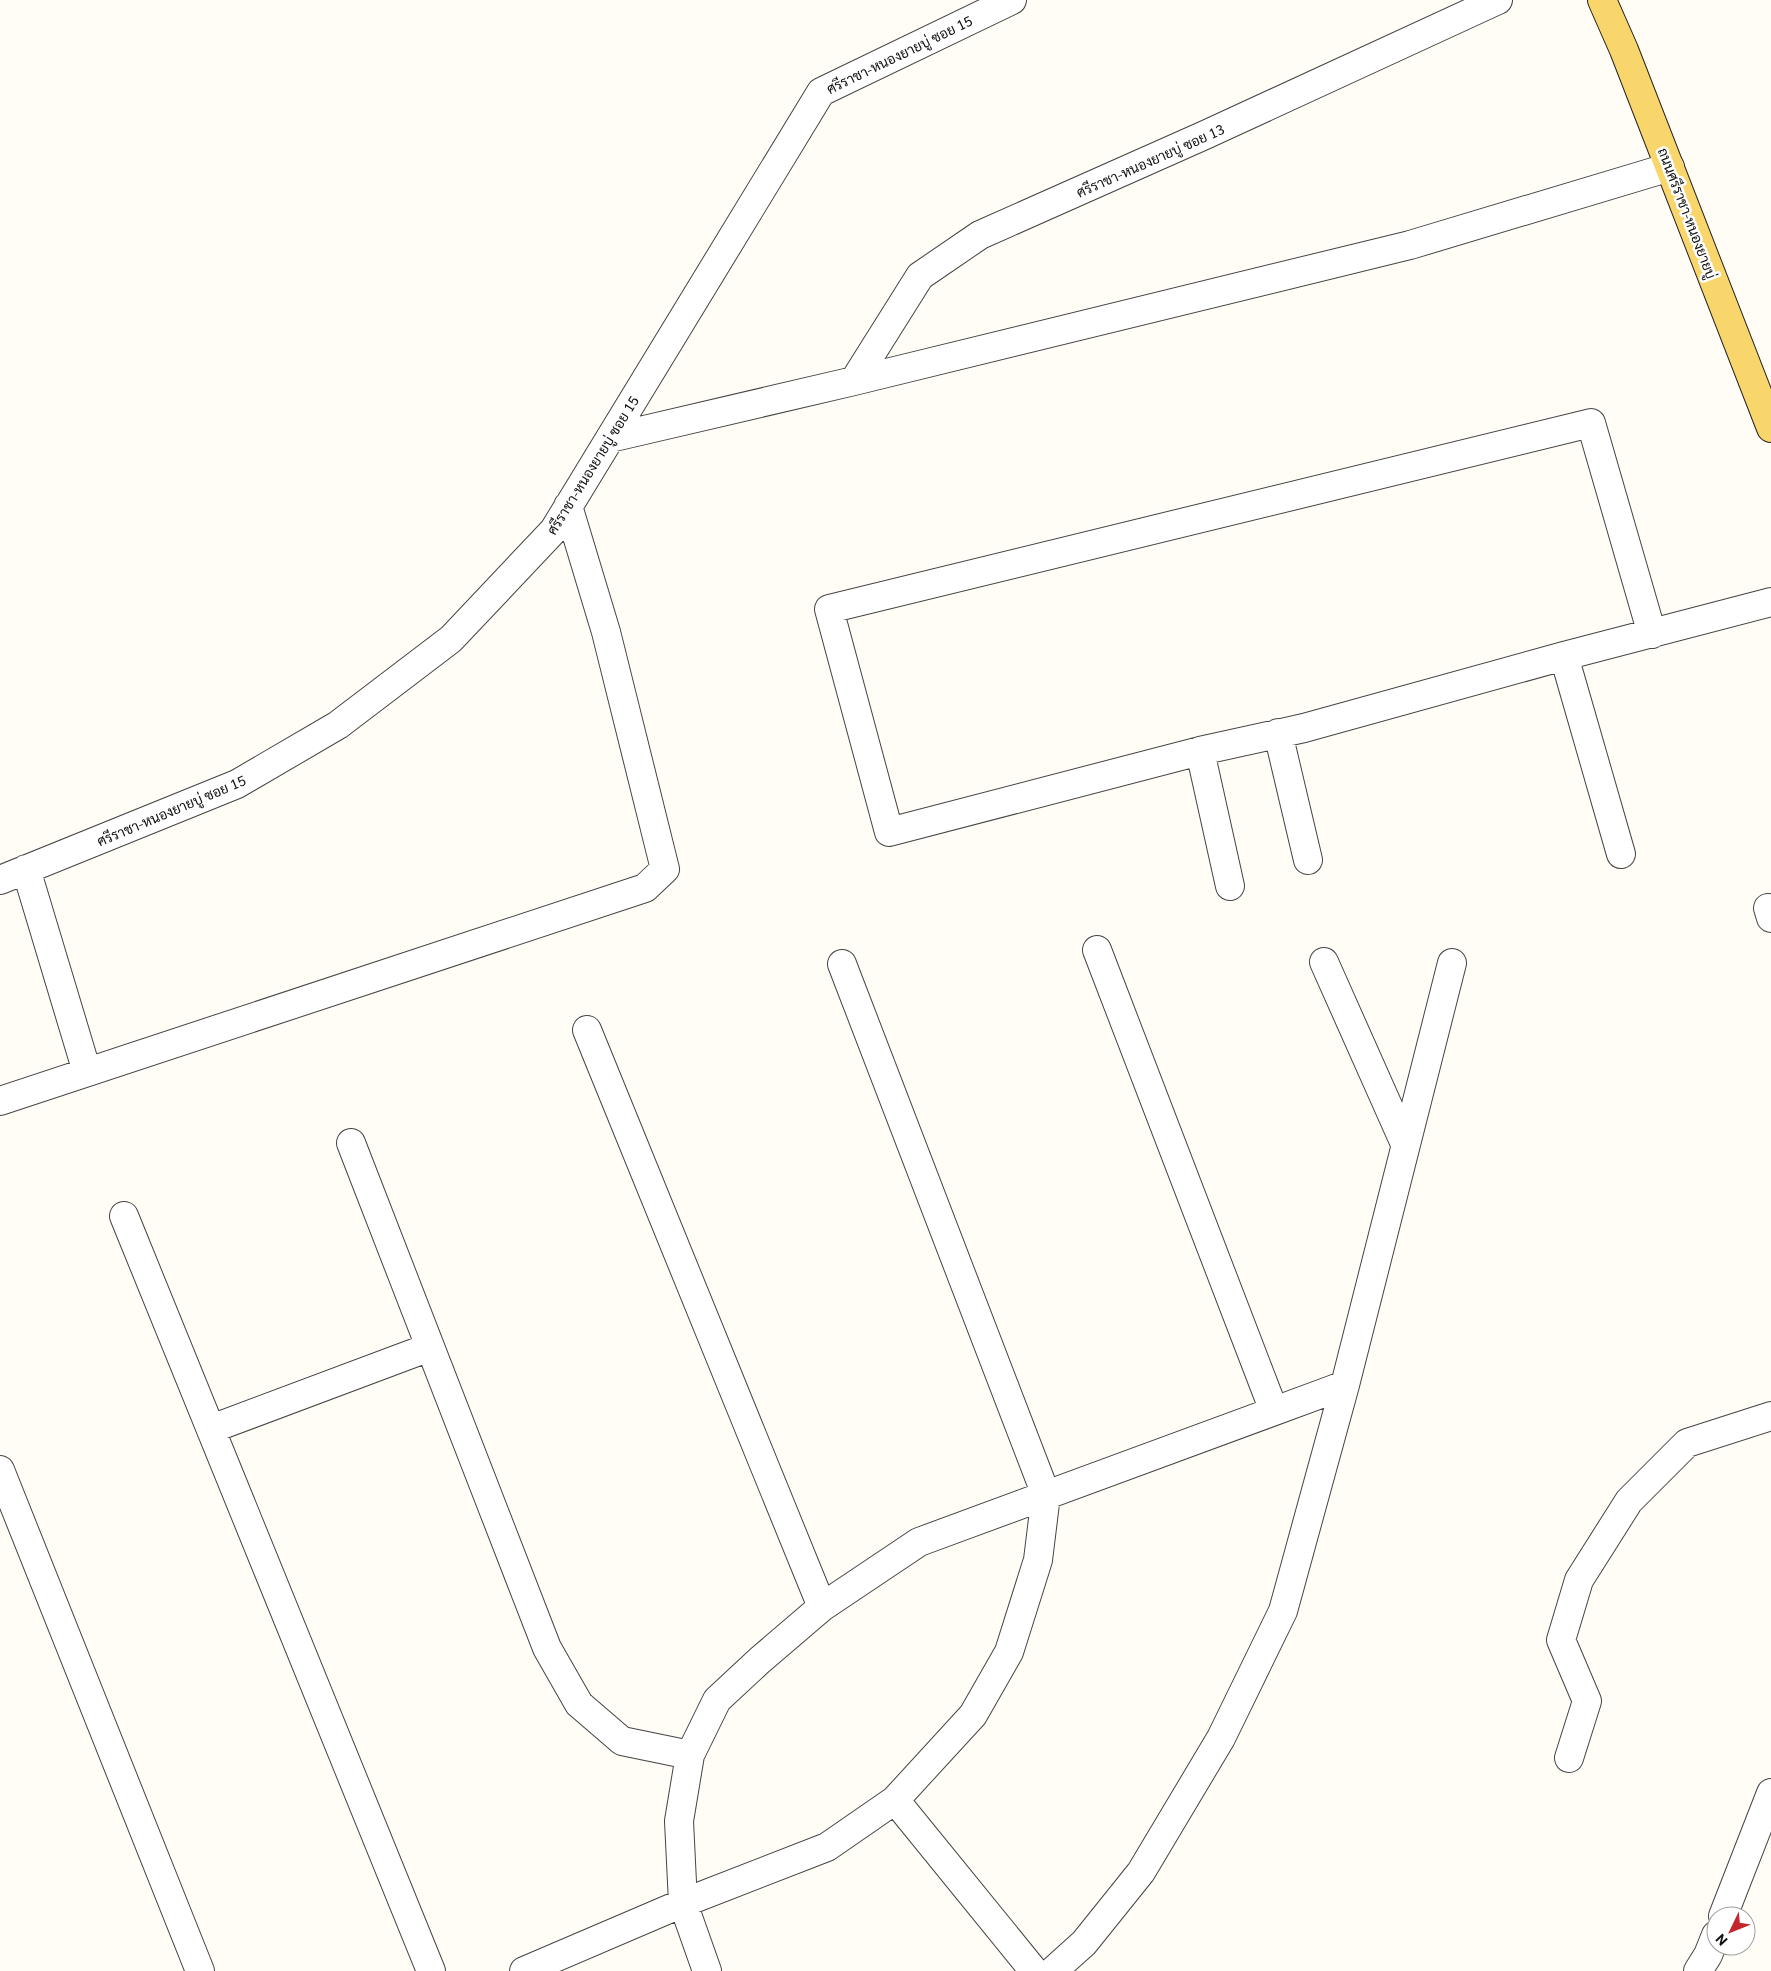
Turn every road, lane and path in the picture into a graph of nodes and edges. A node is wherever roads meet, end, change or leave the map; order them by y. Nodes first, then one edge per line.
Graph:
1 (1012, 0) edge
2 (1498, 0) edge
3 (1602, 0) edge
4 (1670, 167) junction
5 (854, 381) junction
6 (1771, 428) edge
7 (610, 438) junction
8 (568, 506) junction
9 (1771, 602) edge
10 (1652, 634) junction
11 (1564, 656) junction
12 (1278, 733) junction
13 (1200, 751) junction
14 (1621, 854) dead end
15 (1308, 860) dead end
16 (26, 869) junction
17 (0, 880) edge
18 (1230, 886) dead end
19 (1097, 950) dead end
20 (1324, 962) dead end
21 (1452, 963) dead end
22 (842, 964) dead end
23 (587, 1030) dead end
24 (87, 1072) junction
25 (0, 1101) edge
26 (351, 1143) dead end
27 (1405, 1144) junction
28 (124, 1216) dead end
29 (430, 1347) junction
30 (1346, 1385) junction
31 (1274, 1411) junction
32 (1771, 1416) edge
33 (211, 1429) junction
34 (0, 1470) edge
35 (1046, 1495) junction
36 (822, 1607) junction
37 (690, 1754) junction
38 (1569, 1758) dead end
39 (1771, 1793) edge
40 (895, 1800) junction
41 (683, 1903) junction
42 (1727, 1906) edge
43 (1707, 1956) edge
44 (200, 1971) edge
45 (432, 1971) edge
46 (524, 1971) edge
47 (707, 1971) edge
48 (1034, 1971) edge
49 (1053, 1971) edge
50 (1698, 1971) edge

1 - 7 street, ศรีราชา-หนองยายบู่ ซอย 15
2 - 5 street, ศรีราชา-หนองยายบู่ ซอย 13
3 - 4 main road, ถนนศรีราชา-หนองยายบู่
4 - 5 street
4 - 6 main road, ถนนศรีราชา-หนองยายบู่
5 - 7 street
7 - 8 street, ศรีราชา-หนองยายบู่ ซอย 15
8 - 16 street, ศรีราชา-หนองยายบู่ ซอย 15
8 - 24 street
9 - 10 street
10 - 11 street
10 - 13 street
11 - 12 street
11 - 14 street
12 - 13 street
12 - 15 street
13 - 18 street
16 - 17 street, ศรีราชา-หนองยายบู่ ซอย 15
16 - 24 street
19 - 31 street
20 - 27 street
21 - 27 street
22 - 35 street
23 - 36 street
24 - 25 street
26 - 29 street
27 - 30 street
28 - 33 street
29 - 33 street
29 - 37 street
30 - 31 street
30 - 49 street
31 - 35 street
32 - 38 street
33 - 45 street
34 - 44 street
35 - 36 street
35 - 40 street
36 - 37 street
37 - 41 street
39 - 42 street
40 - 41 street
40 - 48 street
41 - 46 street
41 - 47 street
43 - 50 street

